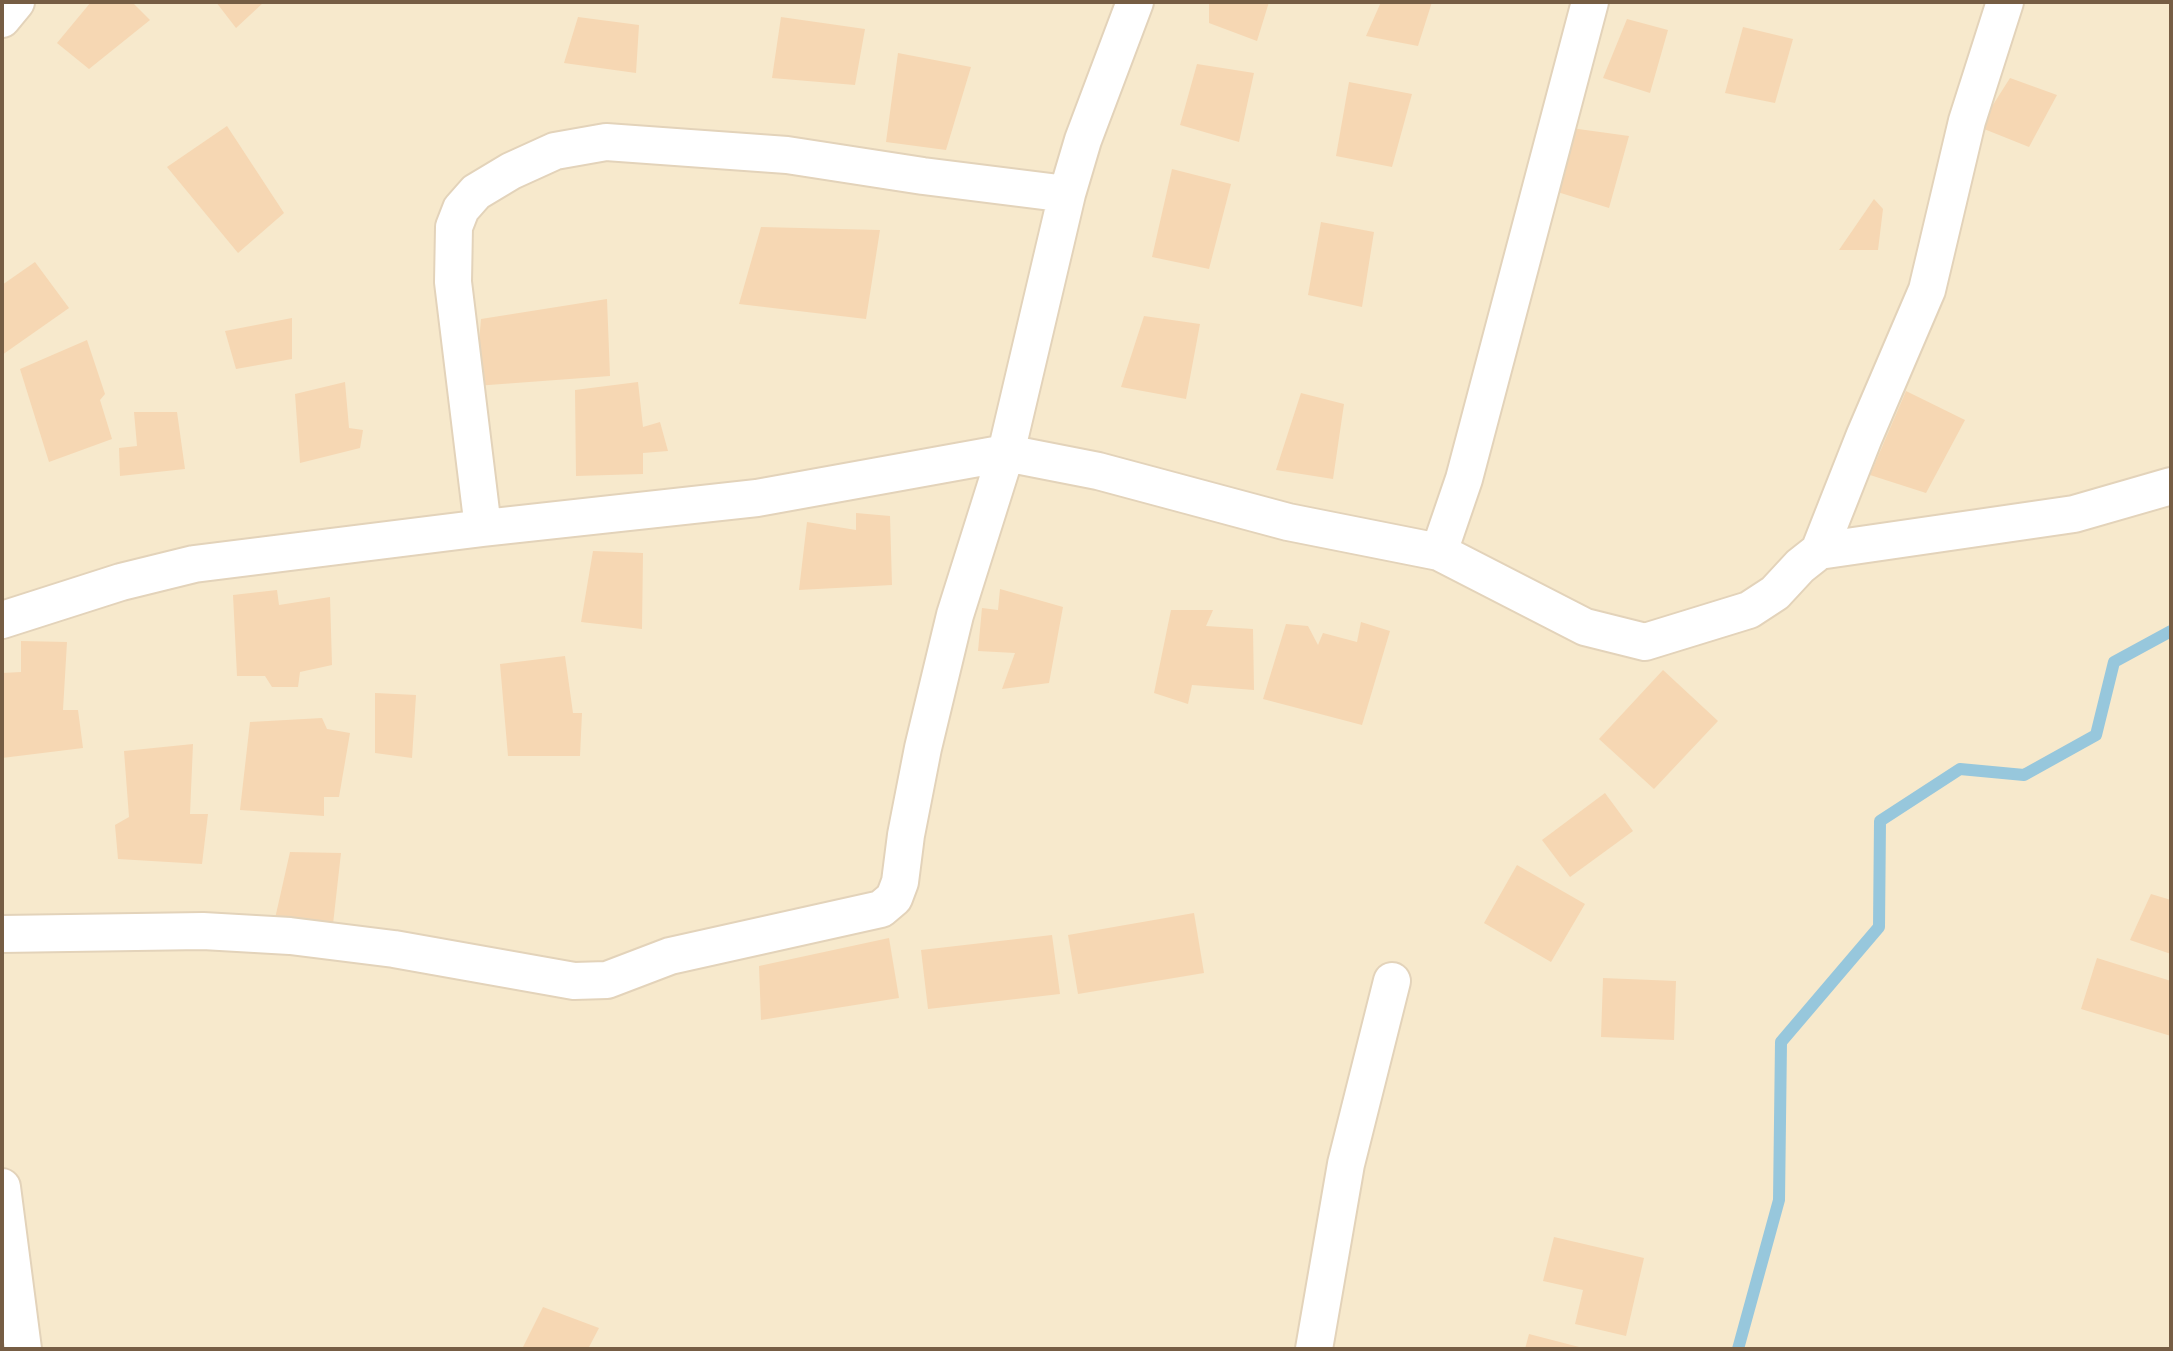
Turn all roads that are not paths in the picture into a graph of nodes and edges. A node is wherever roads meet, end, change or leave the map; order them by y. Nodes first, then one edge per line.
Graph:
1 (16, 2) edge
2 (1135, 2) edge
3 (1590, 2) edge
4 (2005, 2) edge
5 (2, 19) edge
6 (1067, 194) junction
7 (1006, 453) junction
8 (2171, 486) edge
9 (483, 528) junction
10 (1819, 551) junction
11 (1439, 552) junction
12 (2, 620) edge
13 (2, 934) edge
14 (1392, 981) dead end
15 (2, 1187) edge
16 (23, 1349) edge
17 (1314, 1349) edge

1 - 5 street
2 - 6 street
3 - 11 street
4 - 10 street
6 - 7 street
6 - 9 street
7 - 9 street
7 - 11 street
7 - 13 street
8 - 10 street
9 - 12 street
10 - 11 street
14 - 17 street
15 - 16 street

